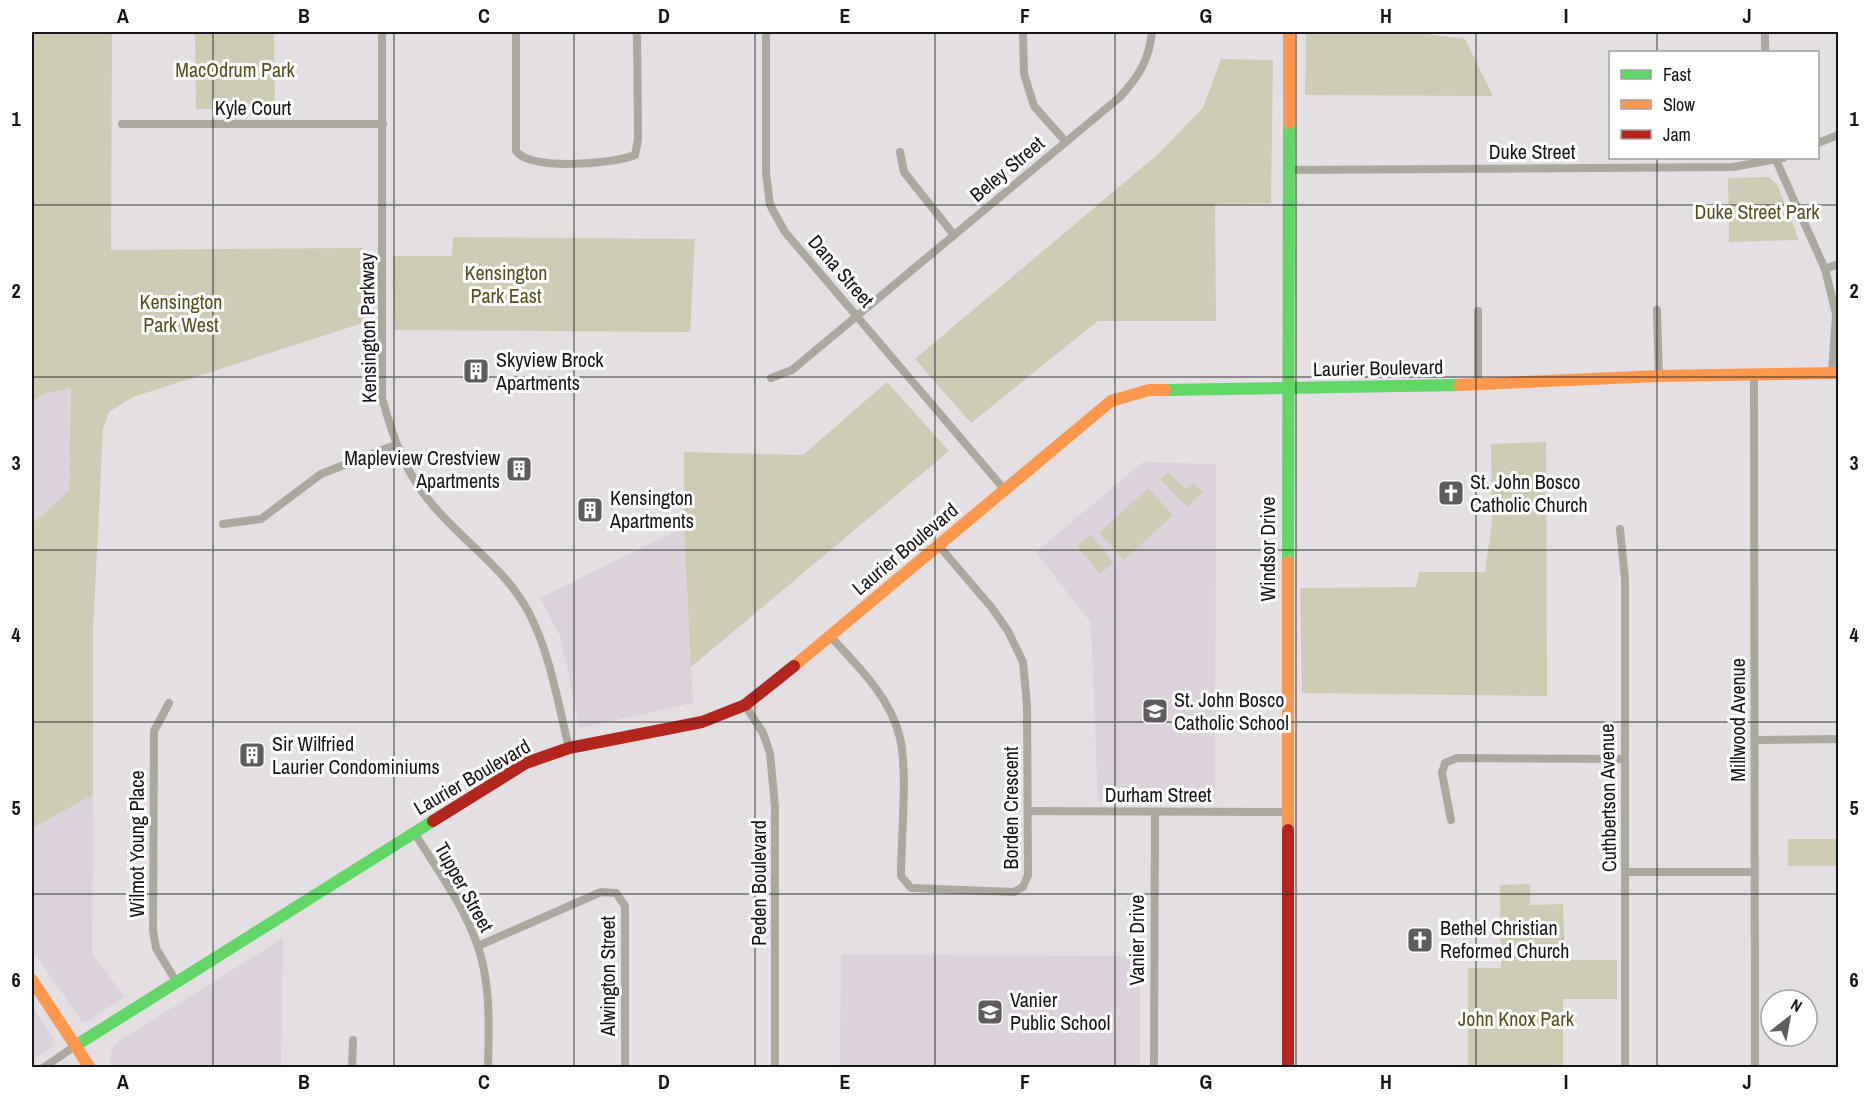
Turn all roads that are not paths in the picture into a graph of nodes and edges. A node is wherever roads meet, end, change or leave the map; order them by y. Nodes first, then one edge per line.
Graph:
1 (382, 32) edge
2 (516, 32) edge
3 (638, 32) edge
4 (766, 32) edge
5 (1023, 32) edge
6 (1152, 32) edge
7 (1289, 32) edge
8 (1765, 32) edge
9 (1766, 51) edge
10 (122, 124) dead end
11 (383, 124) junction
12 (1839, 135) edge
13 (1065, 141) junction
14 (1819, 143) edge
15 (900, 152) dead end
16 (1773, 159) edge
17 (1778, 159) edge
18 (1288, 170) junction
19 (954, 235) junction
20 (1839, 264) edge
21 (1825, 269) junction
22 (1657, 309) dead end
23 (1478, 311) dead end
24 (858, 315) junction
25 (1754, 373) junction
26 (1835, 373) edge
27 (1659, 376) junction
28 (771, 378) dead end
29 (1478, 385) junction
30 (1287, 389) junction
31 (395, 445) junction
32 (1004, 489) junction
33 (223, 524) dead end
34 (1620, 529) dead end
35 (939, 546) junction
36 (830, 636) junction
37 (169, 703) dead end
38 (745, 705) junction
39 (1839, 739) edge
40 (1755, 740) junction
41 (569, 748) junction
42 (1624, 759) junction
43 (1028, 811) junction
44 (1288, 812) junction
45 (1155, 813) junction
46 (1451, 820) dead end
47 (414, 832) junction
48 (1625, 872) junction
49 (1753, 872) junction
50 (478, 946) junction
51 (32, 980) edge
52 (177, 983) junction
53 (353, 1040) dead end
54 (75, 1046) junction
55 (43, 1068) edge
56 (90, 1068) edge
57 (352, 1068) edge
58 (488, 1068) edge
59 (625, 1068) edge
60 (775, 1068) edge
61 (1154, 1068) edge
62 (1288, 1068) edge
63 (1625, 1068) edge
64 (1755, 1068) edge

1 - 11 street, Kensington Parkway
2 - 3 street
4 - 24 street, Dana Street
5 - 13 street
6 - 13 street, Beley Street
7 - 18 street, Windsor Drive
8 - 9 street
10 - 11 street, Kyle Court
11 - 31 street, Kensington Parkway
12 - 14 street
13 - 19 street, Beley Street
15 - 19 street
16 - 18 street, Duke Street
17 - 21 street
18 - 30 street, Windsor Drive
19 - 24 street, Beley Street
20 - 21 street
21 - 26 street
22 - 27 street
23 - 29 street
24 - 28 street, Beley Street
24 - 32 street, Dana Street
25 - 26 street, Laurier Boulevard
25 - 27 street, Laurier Boulevard
25 - 40 street, Millwood Avenue
27 - 29 street, Laurier Boulevard
29 - 30 street, Laurier Boulevard
30 - 32 street, Laurier Boulevard
30 - 44 street, Windsor Drive
31 - 33 street
31 - 41 street, Kensington Parkway
32 - 35 street, Laurier Boulevard
34 - 42 street, Cuthbertson Avenue
35 - 36 street, Laurier Boulevard
35 - 43 street, Borden Crescent
36 - 38 street, Laurier Boulevard
36 - 43 street, Borden Crescent
37 - 52 street, Wilmot Young Place
38 - 41 street, Laurier Boulevard
38 - 60 street, Peden Boulevard
39 - 40 street
40 - 49 street, Millwood Avenue
41 - 47 street, Laurier Boulevard
42 - 46 street
42 - 48 street, Cuthbertson Avenue
43 - 45 street, Durham Street
44 - 45 street, Durham Street
44 - 62 street, Windsor Drive
45 - 61 street, Vanier Drive
47 - 50 street, Tupper Street
47 - 52 street, Laurier Boulevard
48 - 49 street
48 - 63 street, Cuthbertson Avenue
49 - 64 street, Millwood Avenue
50 - 58 street, Tupper Street
50 - 59 street, Alwington Street
51 - 54 street
52 - 54 street, Laurier Boulevard
53 - 57 street
54 - 55 street
54 - 56 street

